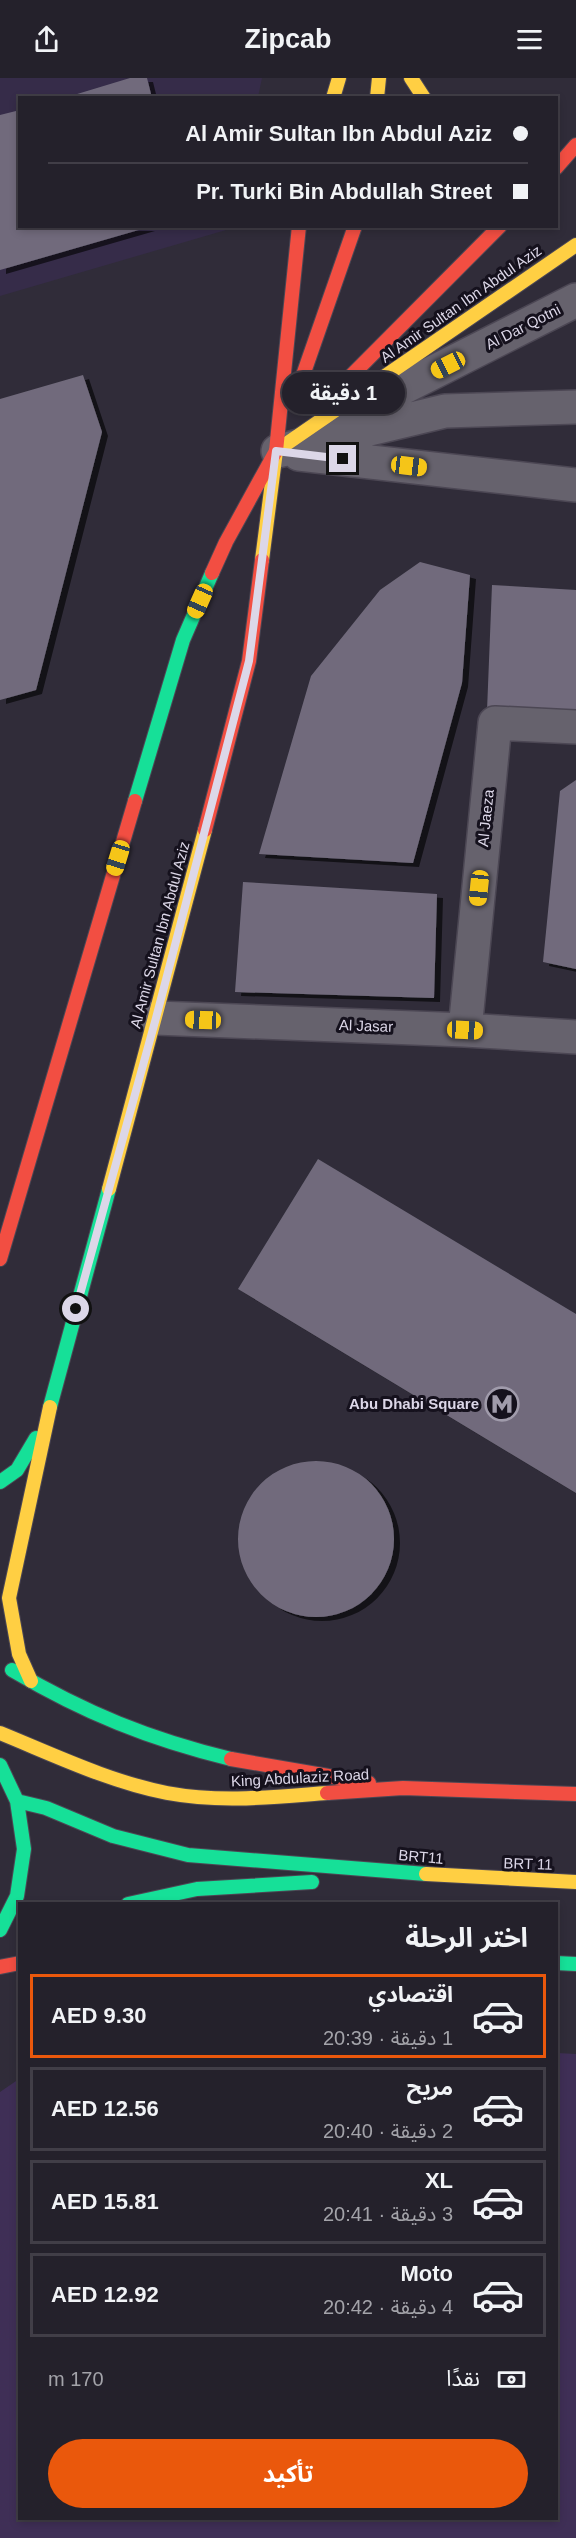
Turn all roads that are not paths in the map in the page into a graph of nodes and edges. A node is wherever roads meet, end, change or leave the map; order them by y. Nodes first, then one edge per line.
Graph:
1 (339, 78) edge
2 (379, 78) edge
3 (411, 78) edge
4 (334, 96) edge
5 (377, 96) edge
6 (423, 96) edge
7 (576, 145) edge
8 (558, 166) edge
9 (299, 228) edge
10 (354, 228) edge
11 (498, 228) edge
12 (576, 245) edge
13 (576, 300) edge
14 (576, 407) edge
15 (276, 451) junction
16 (576, 485) edge
17 (576, 727) edge
18 (156, 1018) junction
19 (465, 1030) junction
20 (576, 1037) edge
21 (0, 1259) edge
22 (46, 1421) junction
23 (0, 1482) edge
24 (0, 1663) edge
25 (31, 1681) junction
26 (0, 1733) edge
27 (0, 1765) edge
28 (403, 1788) junction
29 (576, 1794) edge
30 (17, 1801) junction
31 (479, 1878) junction
32 (576, 1882) edge
33 (137, 1902) edge
34 (3, 1935) edge
35 (18, 1963) edge
36 (558, 1963) edge
37 (576, 1964) edge
38 (0, 1967) edge

1 - 4 street
2 - 5 street
3 - 6 street
7 - 8 street
9 - 15 street
10 - 15 street
11 - 15 street, Al Amir Sultan Ibn Abdul Aziz
12 - 15 street, Al Amir Sultan Ibn Abdul Aziz
13 - 15 street, Al Dar Qotni
14 - 15 street
15 - 16 street
15 - 18 street, Al Amir Sultan Ibn Abdul Aziz
15 - 21 street
17 - 19 street, Al Jaeza
18 - 19 street, Al Jasar
18 - 22 street, Al Amir Sultan Ibn Abdul Aziz
19 - 20 street, Al Jasar
22 - 23 street, Al Amir Sultan Ibn Abdul Aziz
22 - 25 street, Al Amir Sultan Ibn Abdul Aziz
24 - 25 street
25 - 28 street
26 - 28 street, King Abdulaziz Road
27 - 30 street
28 - 29 street, King Abdulaziz Road
30 - 31 street, BRT11
30 - 34 street
31 - 32 street, BRT 11
31 - 33 street, BRT11
35 - 38 street
36 - 37 street

